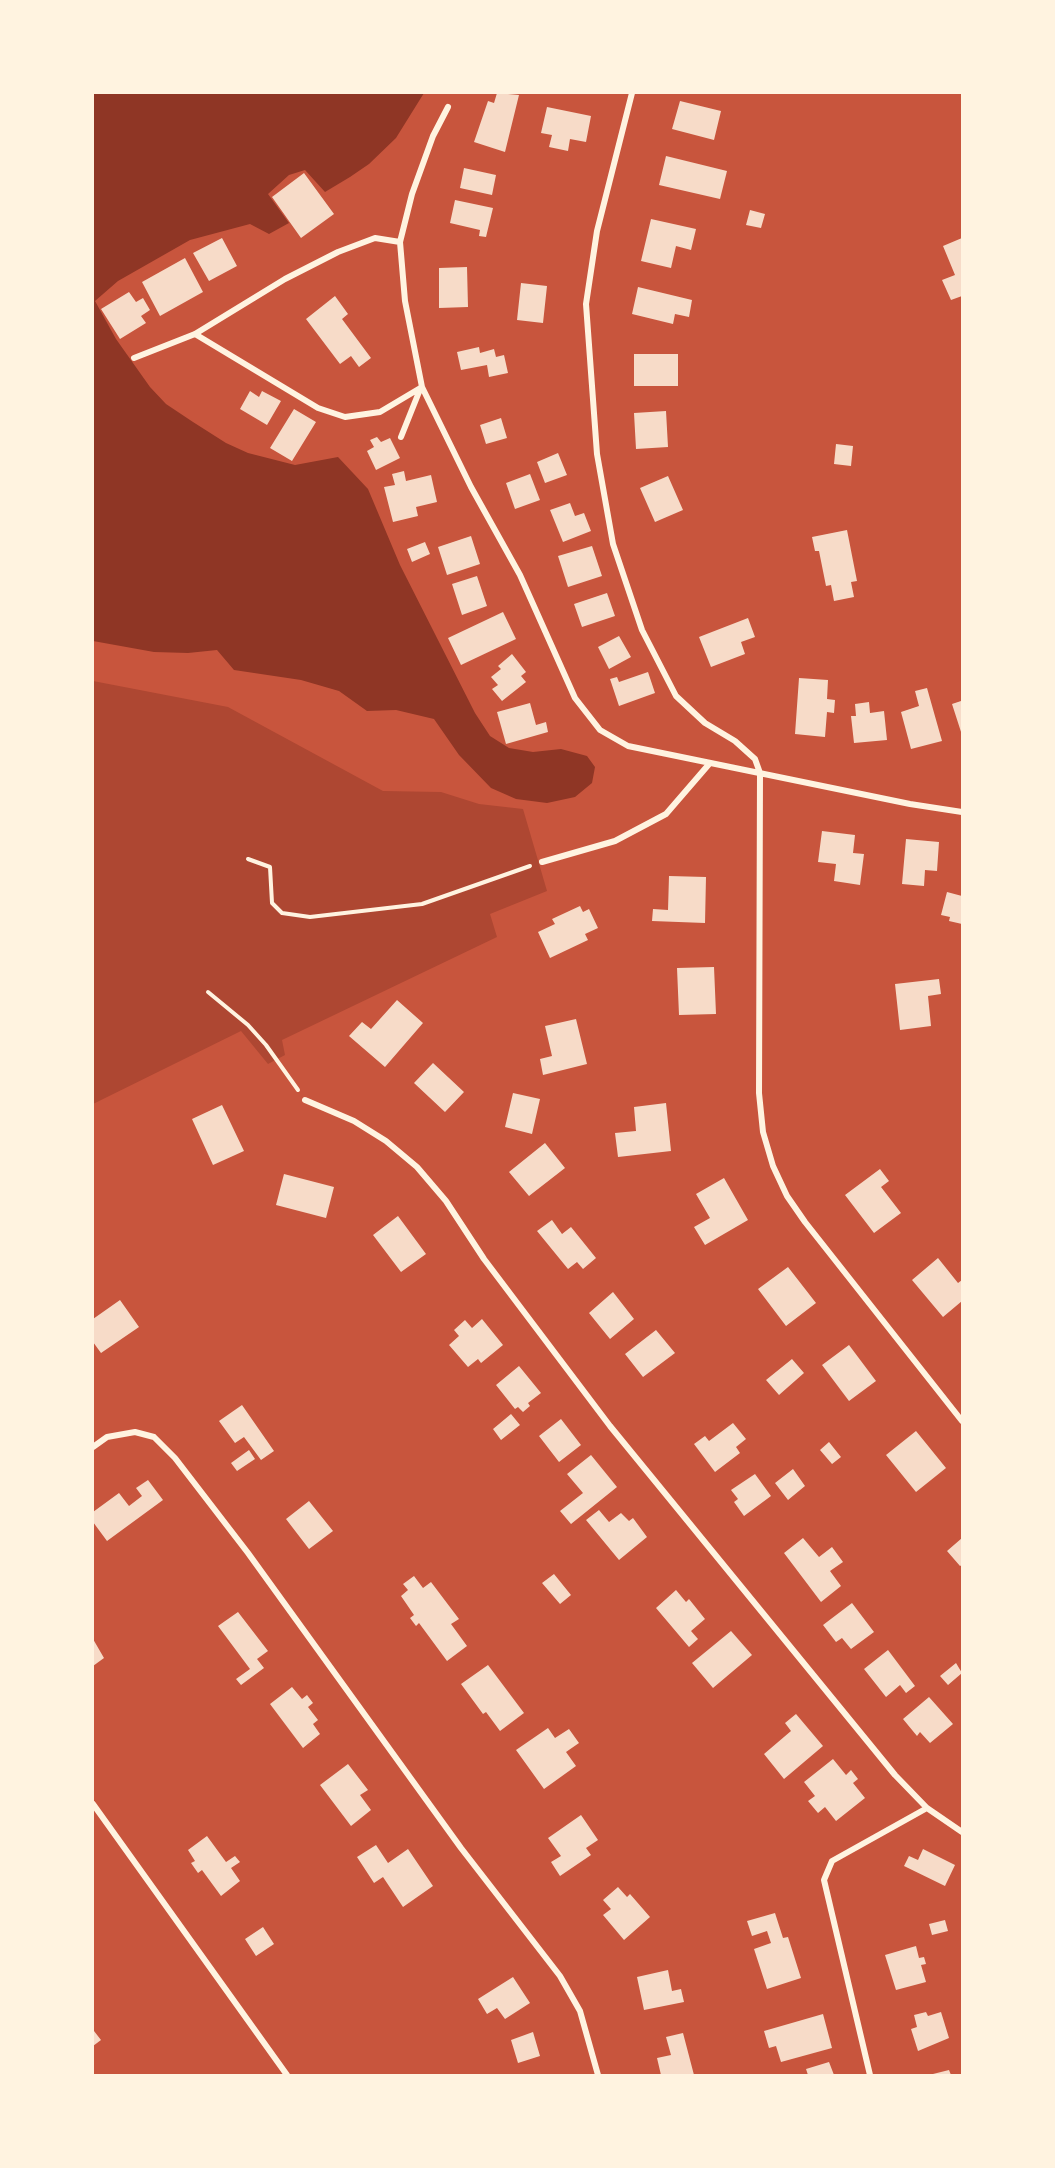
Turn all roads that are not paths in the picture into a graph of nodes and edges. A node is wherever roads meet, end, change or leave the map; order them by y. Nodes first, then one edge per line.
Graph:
1 (632, 93) edge
2 (448, 107) dead end
3 (400, 242) junction
4 (195, 334) junction
5 (134, 358) dead end
6 (422, 387) junction
7 (401, 437) dead end
8 (710, 763) junction
9 (760, 773) junction
10 (962, 812) edge
11 (542, 862) road end
12 (305, 1100) road end
13 (962, 1422) edge
14 (93, 1447) edge
15 (93, 1804) edge
16 (927, 1808) junction
17 (962, 1832) edge
18 (287, 2075) edge
19 (598, 2075) edge
20 (870, 2075) edge

1 - 9 street
2 - 3 street
3 - 4 street
3 - 6 street
4 - 5 street
4 - 6 street
6 - 7 street
6 - 8 street
8 - 9 street
8 - 11 street
9 - 10 street
9 - 13 street
12 - 16 street
14 - 19 street
15 - 18 street
16 - 17 street
16 - 20 street

